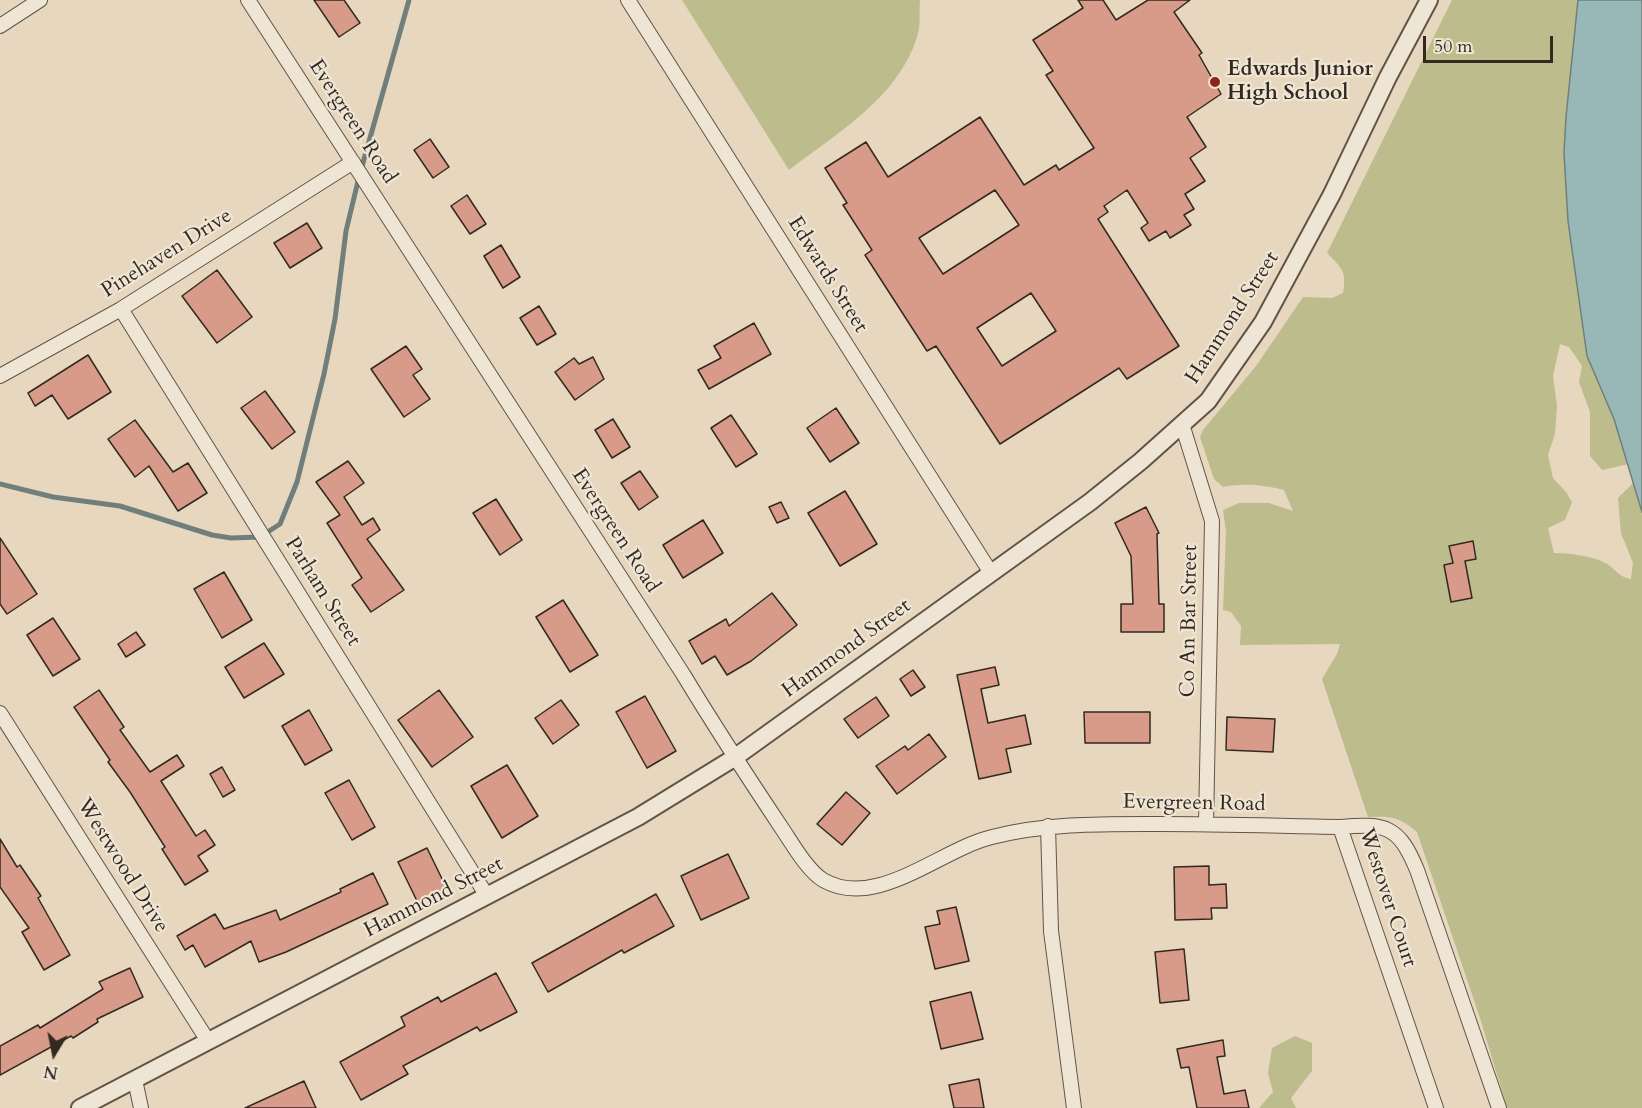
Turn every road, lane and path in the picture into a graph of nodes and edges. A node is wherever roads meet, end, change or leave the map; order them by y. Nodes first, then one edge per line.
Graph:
1 (40, 0) edge
2 (248, 0) edge
3 (628, 0) edge
4 (1429, 0) edge
5 (0, 26) edge
6 (353, 162) junction
7 (121, 309) junction
8 (0, 376) edge
9 (1182, 424) junction
10 (992, 573) junction
11 (0, 713) edge
12 (734, 758) junction
13 (1206, 824) junction
14 (1048, 826) junction
15 (1340, 827) junction
16 (487, 896) junction
17 (208, 1041) junction
18 (135, 1080) junction
19 (80, 1108) edge
20 (141, 1108) edge
21 (1074, 1108) edge
22 (1436, 1108) edge
23 (1499, 1108) edge

1 - 5 street
2 - 6 street, Evergreen Road
3 - 10 street, Edwards Street
4 - 9 street, Hammond Street
6 - 7 street, Pinehaven Drive
6 - 12 street, Evergreen Road
7 - 8 street, Pinehaven Drive
7 - 16 street, Parham Street
9 - 10 street, Hammond Street
9 - 13 street, Co An Bar Street
10 - 12 street, Hammond Street
11 - 17 street, Westwood Drive
12 - 14 street, Evergreen Road
12 - 16 street, Hammond Street
13 - 14 street, Evergreen Road
13 - 15 street, Evergreen Road
14 - 21 street
15 - 22 street, Westover Court
15 - 23 street, Westover Court
16 - 17 street, Hammond Street
17 - 18 street, Hammond Street
18 - 19 street, Hammond Street
18 - 20 street

